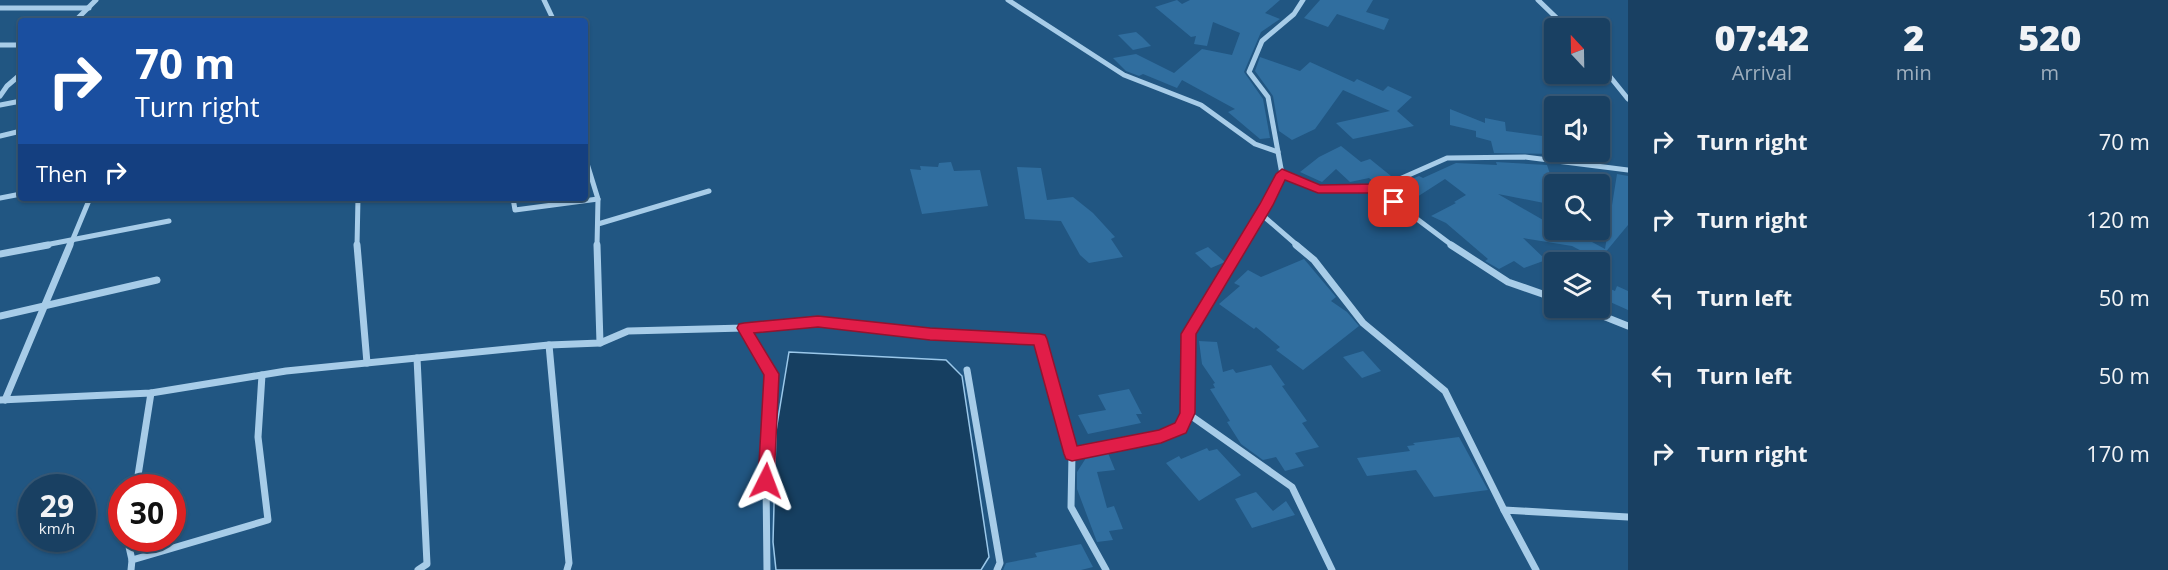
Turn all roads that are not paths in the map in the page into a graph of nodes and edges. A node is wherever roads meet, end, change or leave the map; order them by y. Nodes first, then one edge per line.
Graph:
1 (96, 0) edge
2 (544, 0) edge
3 (1008, 0) edge
4 (1303, 0) edge
5 (1538, 0) edge
6 (0, 8) edge
7 (89, 8) junction
8 (78, 18) edge
9 (553, 18) edge
10 (1556, 18) edge
11 (0, 45) edge
12 (18, 45) edge
13 (18, 77) edge
14 (1610, 77) edge
15 (0, 86) edge
16 (7, 86) junction
17 (0, 96) edge
18 (1628, 99) edge
19 (18, 102) edge
20 (0, 105) edge
21 (18, 132) edge
22 (0, 136) edge
23 (1278, 152) junction
24 (588, 167) edge
25 (1628, 170) edge
26 (1282, 174) junction
27 (1377, 189) junction
28 (709, 192) dead end
29 (18, 195) edge
30 (0, 198) edge
31 (598, 200) junction
32 (89, 201) edge
33 (358, 201) edge
34 (514, 201) edge
35 (1261, 214) junction
36 (169, 221) dead end
37 (598, 224) junction
38 (74, 238) junction
39 (0, 254) edge
40 (157, 279) dead end
41 (1544, 295) edge
42 (45, 306) junction
43 (0, 316) edge
44 (1608, 318) edge
45 (1628, 326) edge
46 (744, 328) junction
47 (600, 343) junction
48 (549, 345) junction
49 (417, 358) junction
50 (367, 363) junction
51 (967, 370) dead end
52 (261, 375) junction
53 (151, 393) junction
54 (2, 400) edge
55 (1187, 413) junction
56 (1072, 454) junction
57 (137, 474) edge
58 (1504, 510) junction
59 (1628, 517) edge
60 (130, 552) edge
61 (132, 560) junction
62 (131, 570) edge
63 (418, 570) edge
64 (567, 570) edge
65 (767, 570) edge
66 (997, 570) edge
67 (1106, 570) edge
68 (1332, 570) edge
69 (1536, 570) edge

1 - 7 street
2 - 9 street
3 - 23 street
4 - 23 street
5 - 10 street
6 - 7 street
7 - 8 street
11 - 12 street
13 - 16 street
14 - 18 street
15 - 16 street
16 - 17 street
19 - 20 street
21 - 22 street
23 - 26 street
24 - 31 street
25 - 27 street
26 - 27 street
26 - 35 street
27 - 41 street
28 - 37 street
29 - 30 street
31 - 34 street
31 - 37 street
32 - 38 street
33 - 50 street
35 - 55 street
35 - 58 street
36 - 38 street
37 - 47 street
38 - 39 street
38 - 42 street
40 - 42 street
42 - 43 street
42 - 54 street
44 - 45 street
46 - 47 street
46 - 56 street
46 - 65 street
47 - 48 street
48 - 49 street
48 - 64 street
49 - 50 street
49 - 63 street
50 - 52 street
51 - 66 street
52 - 53 street
52 - 61 street
53 - 54 street
53 - 57 street
55 - 56 street
55 - 68 street
56 - 67 street
58 - 59 street
58 - 69 street
60 - 61 street
61 - 62 street

